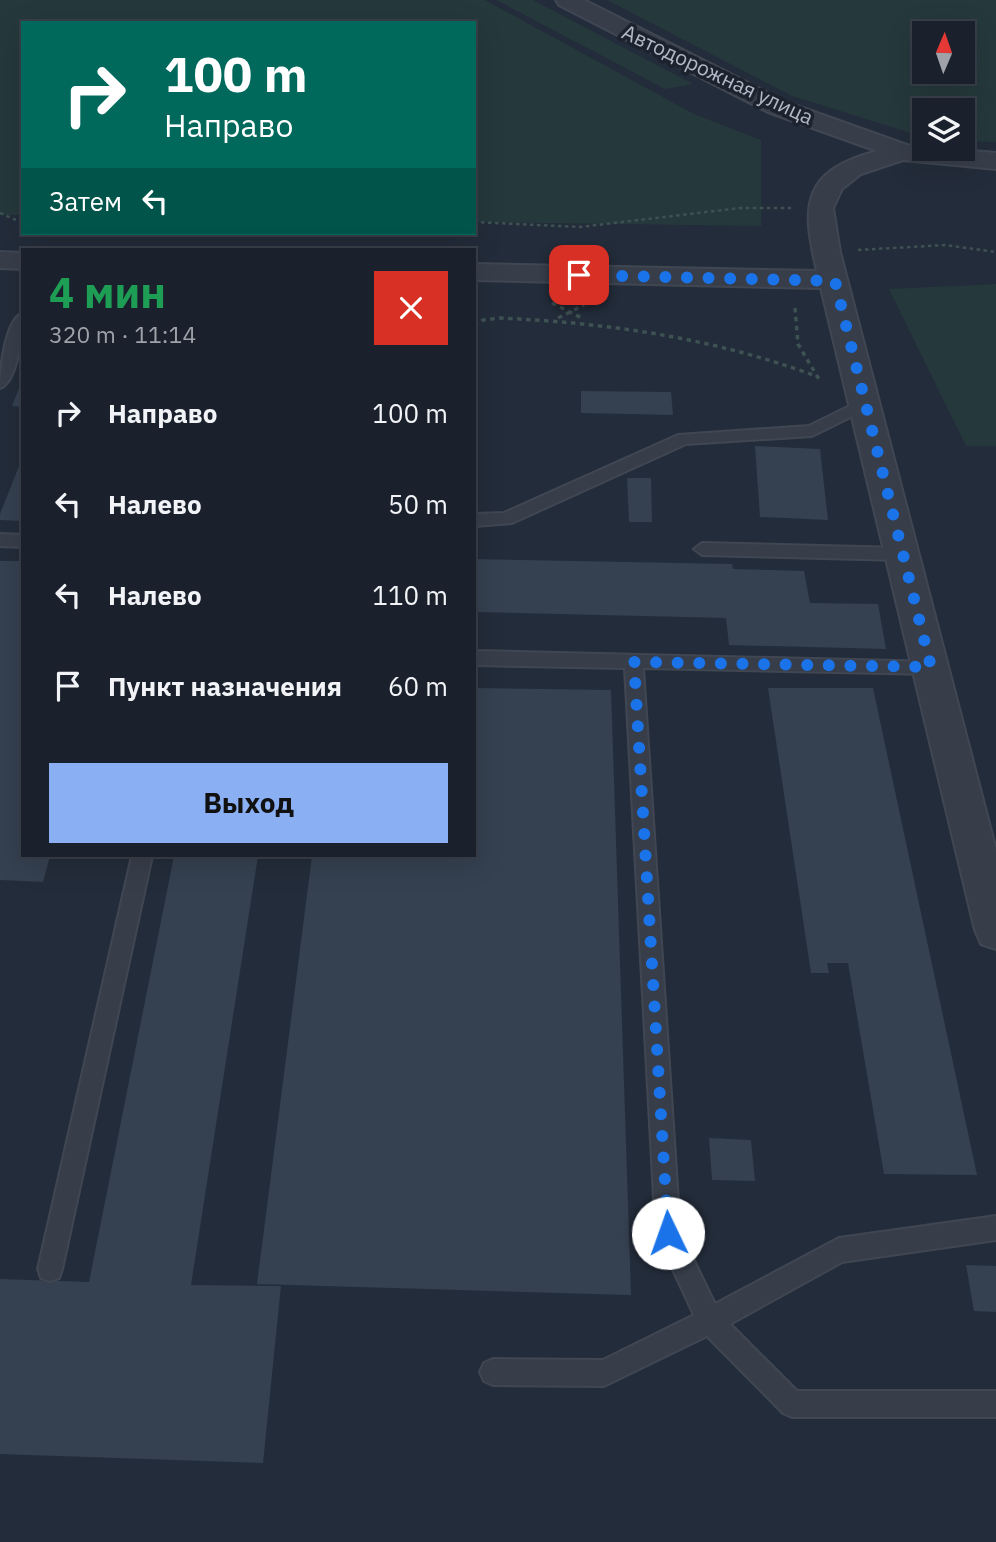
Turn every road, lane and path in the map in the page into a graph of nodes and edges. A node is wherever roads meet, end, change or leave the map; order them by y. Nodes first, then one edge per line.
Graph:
1 (567, 0) edge
2 (903, 152) junction
3 (996, 161) edge
4 (820, 209) junction
5 (0, 213) edge
6 (21, 222) edge
7 (476, 222) edge
8 (996, 252) edge
9 (0, 260) edge
10 (21, 261) edge
11 (830, 266) junction
12 (476, 272) edge
13 (788, 279) junction
14 (548, 301) dead end
15 (592, 321) junction
16 (21, 323) edge
17 (476, 325) edge
18 (817, 377) junction
19 (0, 383) edge
20 (823, 385) dead end
21 (866, 403) junction
22 (476, 520) edge
23 (0, 540) edge
24 (21, 541) edge
25 (702, 549) dead end
26 (903, 554) junction
27 (476, 657) edge
28 (634, 662) junction
29 (931, 667) junction
30 (142, 857) edge
31 (996, 930) edge
32 (996, 1228) edge
33 (50, 1269) dead end
34 (710, 1321) junction
35 (493, 1372) dead end
36 (996, 1404) edge

1 - 2 street, Автодорожная улица
2 - 3 street, Автодорожная улица
2 - 4 street
4 - 7 path
4 - 11 street
5 - 6 path
8 - 11 path
9 - 10 street
11 - 13 street
11 - 21 street
12 - 13 street
13 - 18 path
14 - 15 path
15 - 17 path
15 - 18 path
16 - 19 lane
18 - 20 path
21 - 22 lane
21 - 26 street
23 - 24 lane
25 - 26 lane
26 - 29 street
27 - 28 lane
28 - 29 lane
28 - 34 lane
29 - 31 street
30 - 33 lane
32 - 34 lane
34 - 35 lane
34 - 36 lane

